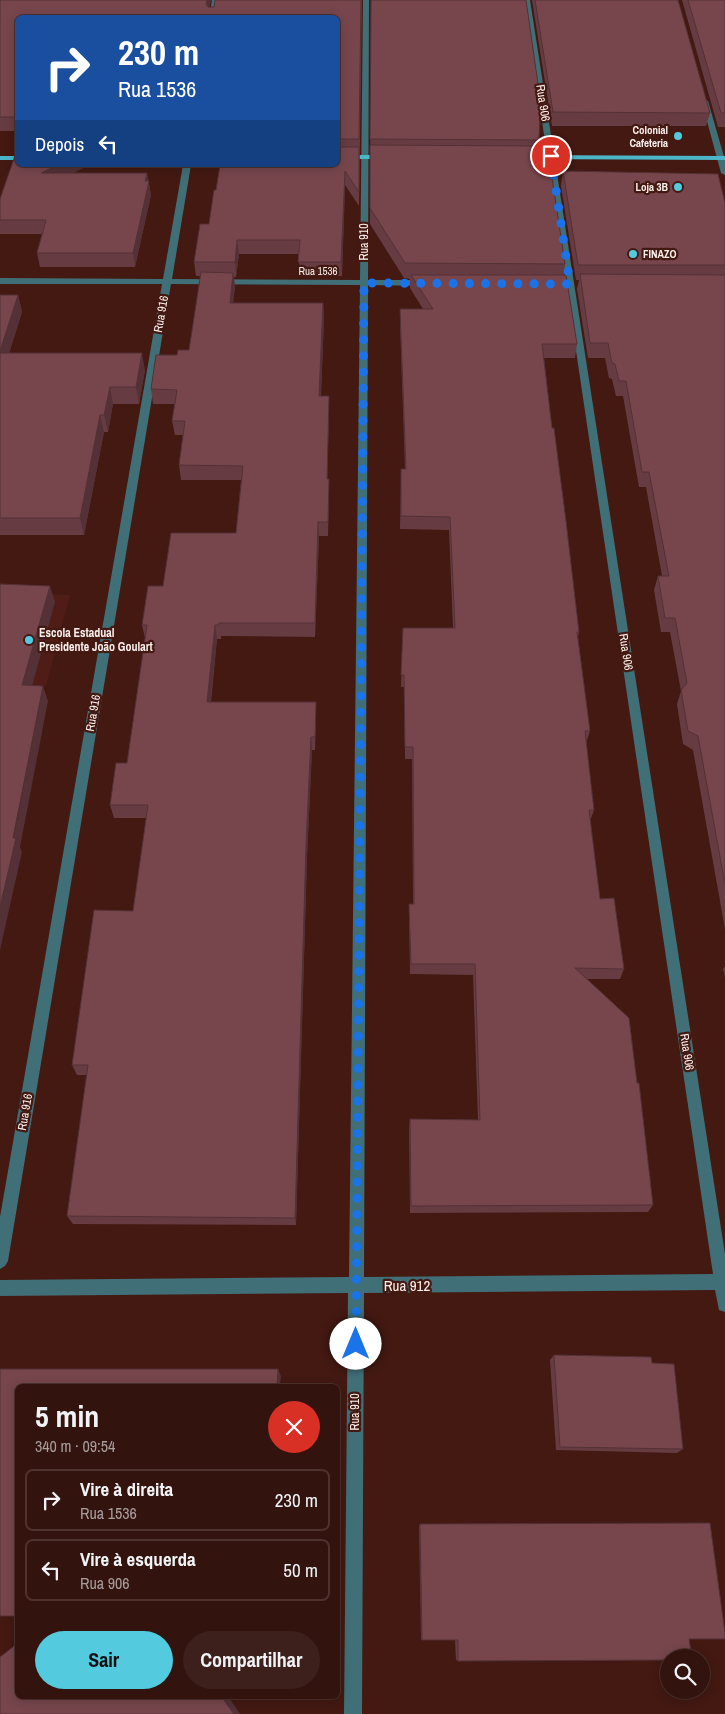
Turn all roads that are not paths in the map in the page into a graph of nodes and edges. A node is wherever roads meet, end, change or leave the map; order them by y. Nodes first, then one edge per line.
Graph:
1 (215, 0) edge
2 (366, 0) edge
3 (527, 0) edge
4 (212, 15) edge
5 (702, 93) edge
6 (551, 156) junction
7 (340, 157) edge
8 (365, 157) junction
9 (394, 157) edge
10 (512, 157) edge
11 (0, 158) edge
12 (15, 158) edge
13 (723, 158) edge
14 (187, 167) edge
15 (725, 172) edge
16 (0, 281) edge
17 (167, 282) junction
18 (364, 283) junction
19 (433, 283) edge
20 (0, 1261) edge
21 (723, 1282) edge
22 (356, 1285) junction
23 (0, 1288) edge
24 (725, 1304) edge
25 (353, 1714) edge

1 - 4 street
2 - 8 street, Rua 910
3 - 6 street, Rua 906
5 - 13 street
6 - 10 main road
6 - 13 main road
6 - 21 street, Rua 906
7 - 8 main road
8 - 9 main road
8 - 18 street, Rua 910
11 - 12 main road
13 - 15 street
14 - 17 street, Rua 916
16 - 17 street, Rua 1536
17 - 18 street, Rua 1536
17 - 20 street, Rua 916
18 - 19 street, Rua 1536
18 - 22 street, Rua 910
21 - 22 street, Rua 912
21 - 24 street, Rua 906
22 - 23 street, Rua 912
22 - 25 street, Rua 910

